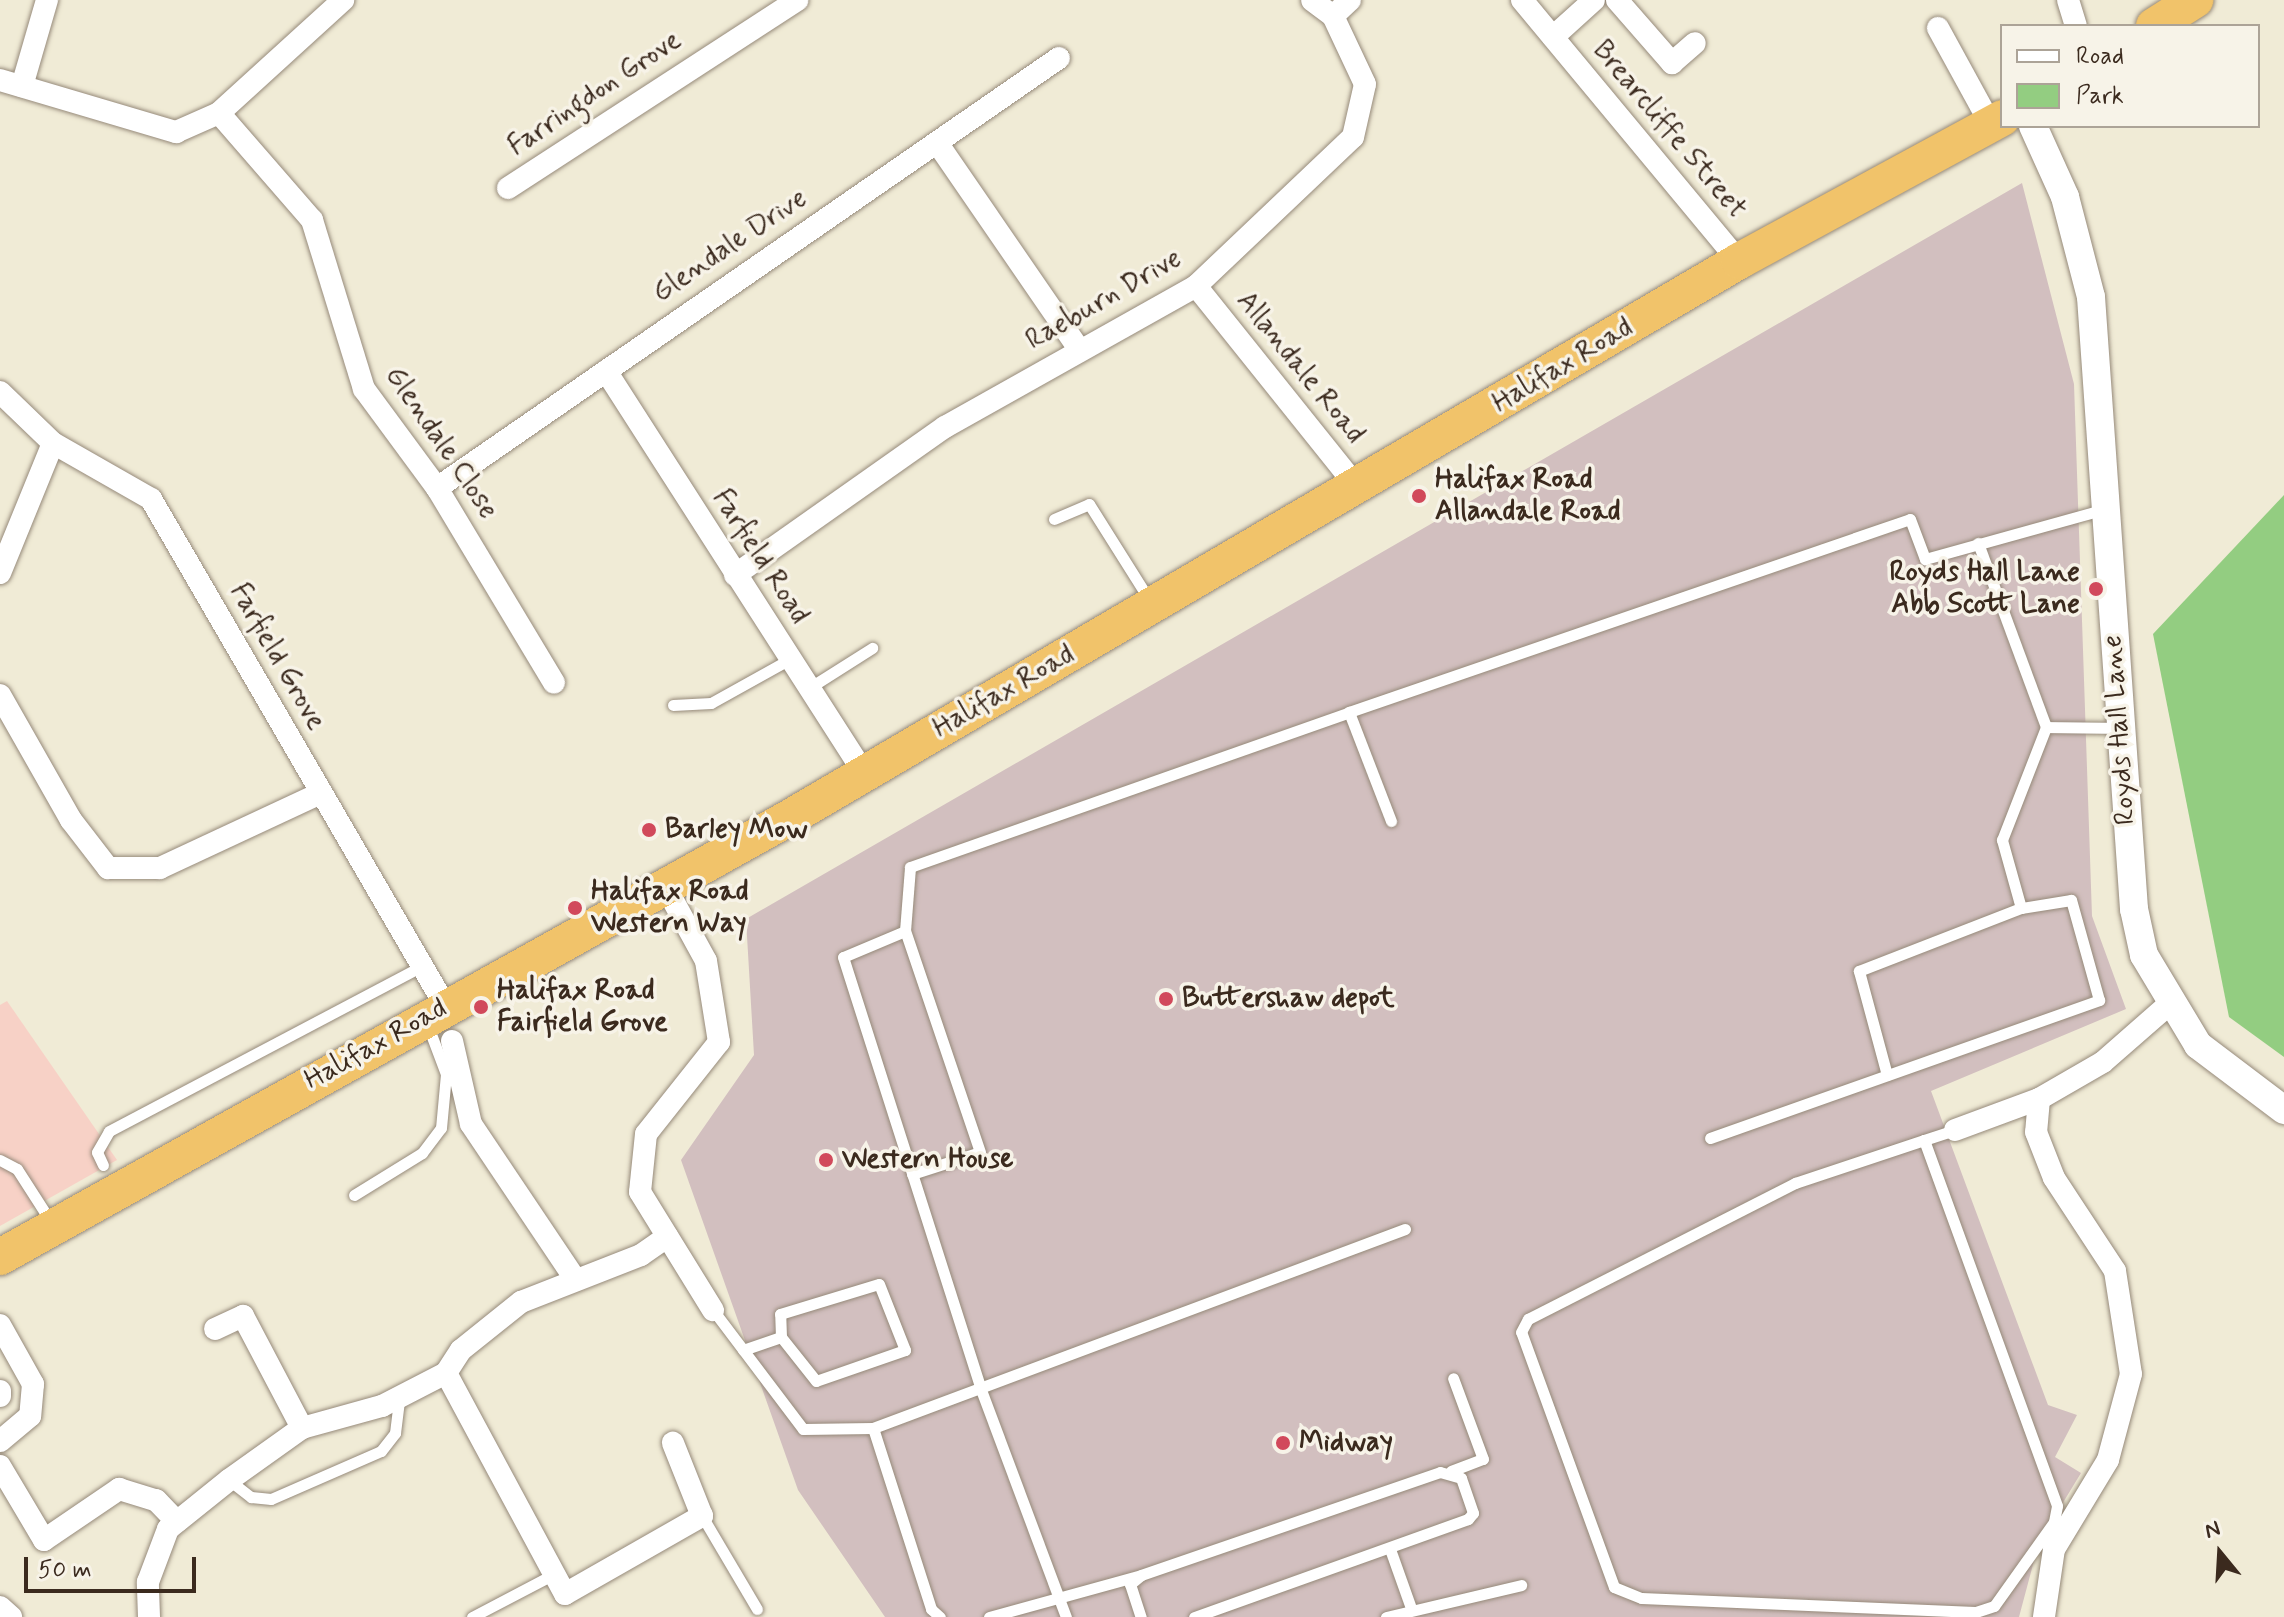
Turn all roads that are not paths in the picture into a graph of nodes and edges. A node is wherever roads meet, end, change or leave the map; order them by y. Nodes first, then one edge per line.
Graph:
1 (47, 0) edge
2 (343, 0) edge
3 (797, 0) edge
4 (1312, 0) edge
5 (1350, 0) edge
6 (1522, 0) edge
7 (1594, 0) edge
8 (1617, 0) edge
9 (2068, 0) edge
10 (2195, 0) edge
11 (1333, 16) junction
12 (2075, 24) edge
13 (2157, 24) edge
14 (1938, 28) dead end
15 (1553, 37) junction
16 (1695, 43) dead end
17 (1059, 58) dead end
18 (11, 83) edge
19 (219, 113) junction
20 (1997, 122) edge
21 (2034, 128) edge
22 (938, 144) junction
23 (508, 188) dead end
24 (1739, 261) junction
25 (1196, 286) junction
26 (1078, 348) junction
27 (606, 371) junction
28 (0, 392) edge
29 (53, 443) junction
30 (437, 488) junction
31 (1358, 488) junction
32 (2106, 509) junction
33 (1054, 519) dead end
34 (1978, 543) junction
35 (0, 573) edge
36 (735, 575) junction
37 (1152, 605) junction
38 (872, 648) dead end
39 (790, 659) junction
40 (554, 683) dead end
41 (809, 688) junction
42 (0, 695) edge
43 (673, 705) dead end
44 (1349, 712) junction
45 (2046, 727) junction
46 (2120, 728) junction
47 (865, 774) junction
48 (321, 793) junction
49 (1391, 821) dead end
50 (665, 886) junction
51 (2021, 908) junction
52 (905, 931) junction
53 (422, 966) junction
54 (2168, 1005) junction
55 (441, 1022) junction
56 (1887, 1075) junction
57 (2039, 1099) junction
58 (2284, 1110) edge
59 (1955, 1130) joint
60 (1710, 1138) dead end
61 (1924, 1140) junction
62 (0, 1160) edge
63 (103, 1165) dead end
64 (912, 1174) junction
65 (354, 1195) dead end
66 (54, 1226) junction
67 (1405, 1229) dead end
68 (667, 1237) junction
69 (0, 1257) edge
70 (573, 1276) junction
71 (713, 1310) joint
72 (0, 1325) edge
73 (215, 1329) dead end
74 (781, 1337) junction
75 (743, 1350) junction
76 (446, 1373) junction
77 (1453, 1378) dead end
78 (980, 1387) junction
79 (399, 1397) junction
80 (302, 1428) junction
81 (873, 1428) junction
82 (0, 1441) edge
83 (673, 1443) dead end
84 (0, 1466) edge
85 (1451, 1471) junction
86 (229, 1480) junction
87 (702, 1516) junction
88 (177, 1522) junction
89 (1390, 1549) junction
90 (554, 1574) junction
91 (1141, 1575) junction
92 (1521, 1585) dead end
93 (1058, 1596) junction
94 (0, 1607) edge
95 (1411, 1608) junction
96 (757, 1609) dead end
97 (11, 1617) edge
98 (149, 1617) edge
99 (472, 1617) edge
100 (940, 1617) edge
101 (989, 1617) edge
102 (1066, 1617) edge
103 (1141, 1617) edge
104 (1194, 1617) edge
105 (1386, 1617) edge
106 (2044, 1617) edge

1 - 18 street
2 - 19 street
3 - 23 street, Farringdon Grove
4 - 11 street, Raeburn Drive
5 - 11 street
6 - 15 street, Brearcliffe Street
7 - 15 street
8 - 16 street
9 - 12 street
10 - 13 highway
11 - 25 street, Raeburn Drive
14 - 20 street
15 - 24 street, Brearcliffe Street
17 - 22 street, Glendale Drive
18 - 19 street
19 - 30 street, Glendale Close
20 - 24 highway, Halifax Road
21 - 32 street, Royds Hall Lane
22 - 26 street
22 - 27 street, Glendale Drive
24 - 31 highway, Halifax Road
25 - 26 street, Raeburn Drive
25 - 31 street, Allandale Road
26 - 36 street, Raeburn Drive
27 - 30 street, Glendale Drive
27 - 36 street, Farfield Road
28 - 29 street, Farfield Grove
29 - 35 street
29 - 48 street, Farfield Grove
30 - 40 street, Glendale Close
31 - 37 highway, Halifax Road
32 - 34 lane
32 - 46 street, Royds Hall Lane
33 - 37 lane
34 - 44 lane
34 - 45 lane
36 - 39 street, Farfield Road
37 - 47 highway, Halifax Road
38 - 41 lane
39 - 41 street, Farfield Road
39 - 43 lane
41 - 47 street, Farfield Road
42 - 48 street
44 - 49 lane
44 - 52 lane
45 - 46 lane
45 - 51 lane
46 - 54 street, Royds Hall Lane
47 - 50 highway, Halifax Road
48 - 53 street, Farfield Grove
50 - 55 highway, Halifax Road
50 - 68 street
51 - 56 lane
51 - 56 lane
52 - 64 lane
52 - 64 lane
53 - 55 street, Farfield Grove
53 - 63 lane
54 - 57 street
54 - 58 street, Royds Hall Lane
55 - 65 lane
55 - 66 highway, Halifax Road
55 - 70 street, Farfield Grove
56 - 60 lane
57 - 59 street
57 - 106 street
59 - 61 lane
61 - 61 lane
62 - 66 lane
64 - 78 lane
66 - 69 highway, Halifax Road
67 - 78 lane
68 - 70 street
68 - 71 street
70 - 76 street
71 - 75 lane
72 - 82 street
73 - 80 street
74 - 74 lane
74 - 75 lane
75 - 81 lane
76 - 79 street
76 - 90 street
77 - 85 lane
78 - 81 lane
78 - 93 lane
79 - 80 street
79 - 86 lane
80 - 86 street
81 - 100 lane
83 - 87 street
84 - 88 street
85 - 89 lane
85 - 91 lane
86 - 88 street
87 - 90 street
87 - 96 lane
88 - 98 street
89 - 95 lane
89 - 104 lane
90 - 99 lane
91 - 93 lane
91 - 103 lane
92 - 95 lane
93 - 101 lane
93 - 102 lane
94 - 97 street
95 - 105 lane

